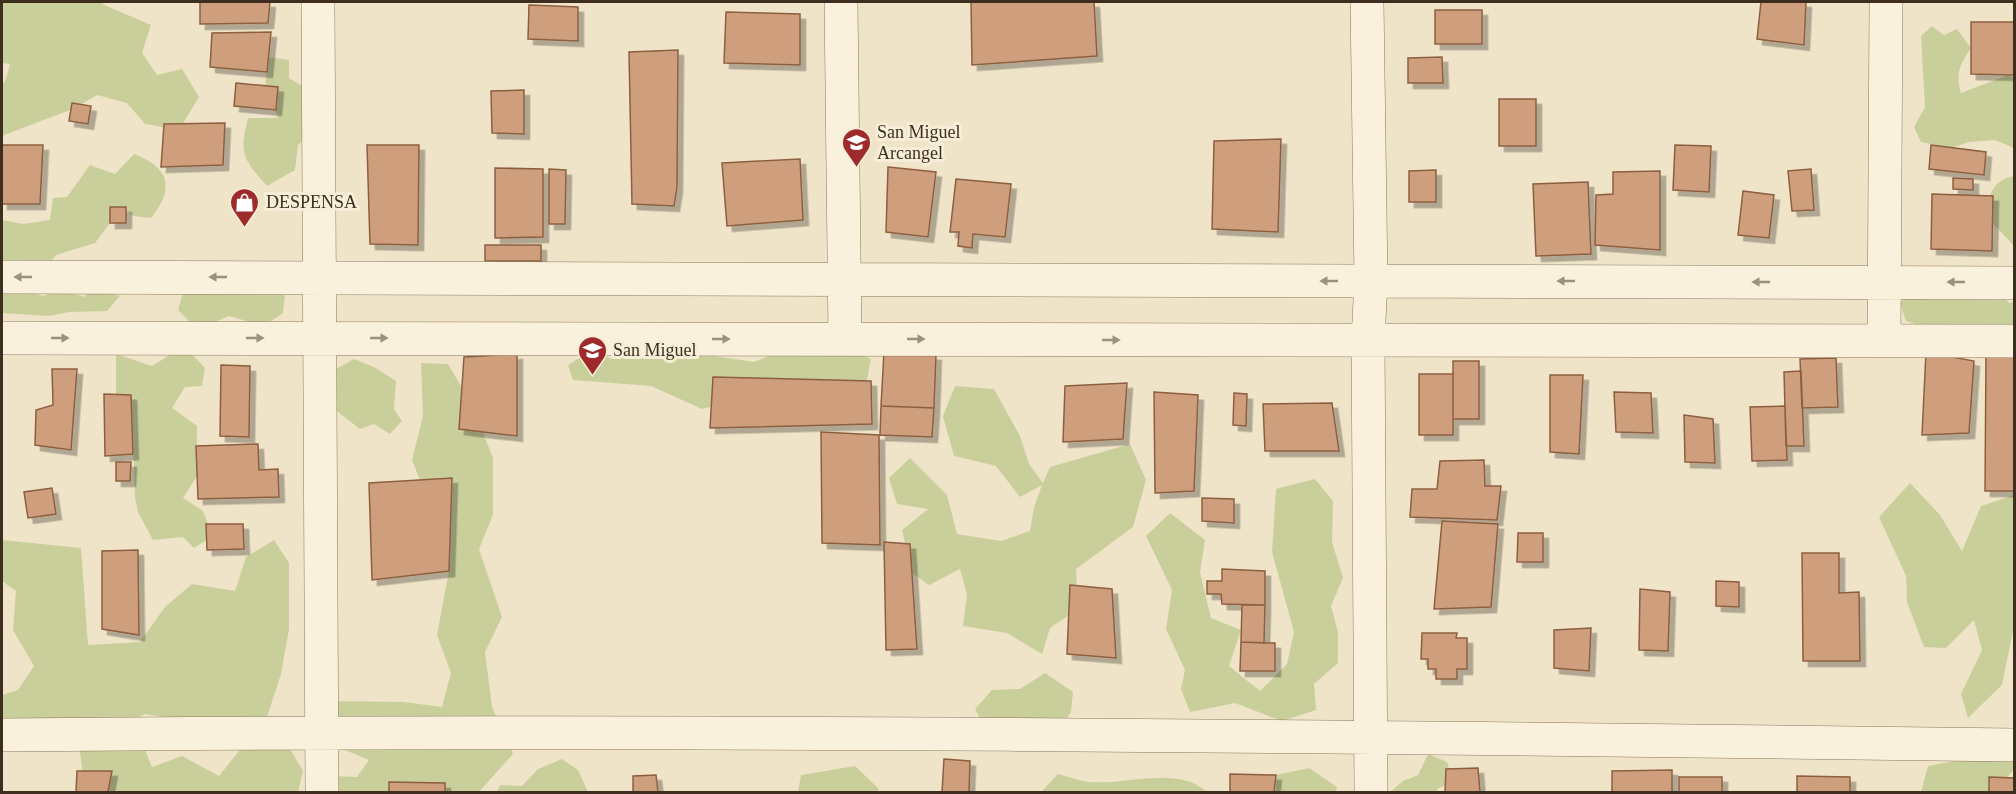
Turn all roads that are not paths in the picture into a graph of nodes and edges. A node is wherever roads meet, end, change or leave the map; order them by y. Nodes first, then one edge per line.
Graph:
1 (318, 2) edge
2 (841, 2) edge
3 (1367, 2) edge
4 (1886, 2) edge
5 (2, 276) edge
6 (318, 277) junction
7 (844, 279) junction
8 (1371, 281) junction
9 (1883, 282) junction
10 (2014, 283) edge
11 (2, 338) edge
12 (320, 338) junction
13 (845, 339) junction
14 (1368, 340) junction
15 (1884, 341) junction
16 (2014, 341) edge
17 (322, 732) junction
18 (2, 735) edge
19 (1370, 736) junction
20 (2014, 745) edge
21 (322, 792) edge
22 (1371, 792) edge

1 - 6 street
2 - 7 street
3 - 8 street
4 - 9 street
6 -> 5 street
6 - 7 street
6 - 12 street
8 -> 7 street
7 - 13 street
9 -> 8 street
8 - 14 street
10 -> 9 street
9 - 15 street
11 -> 12 street
12 -> 13 street
12 - 17 street
13 -> 14 street
14 - 15 street
14 - 19 street
15 - 16 street
17 - 18 street
17 - 19 street
17 - 21 street
19 - 20 street
19 - 22 street

